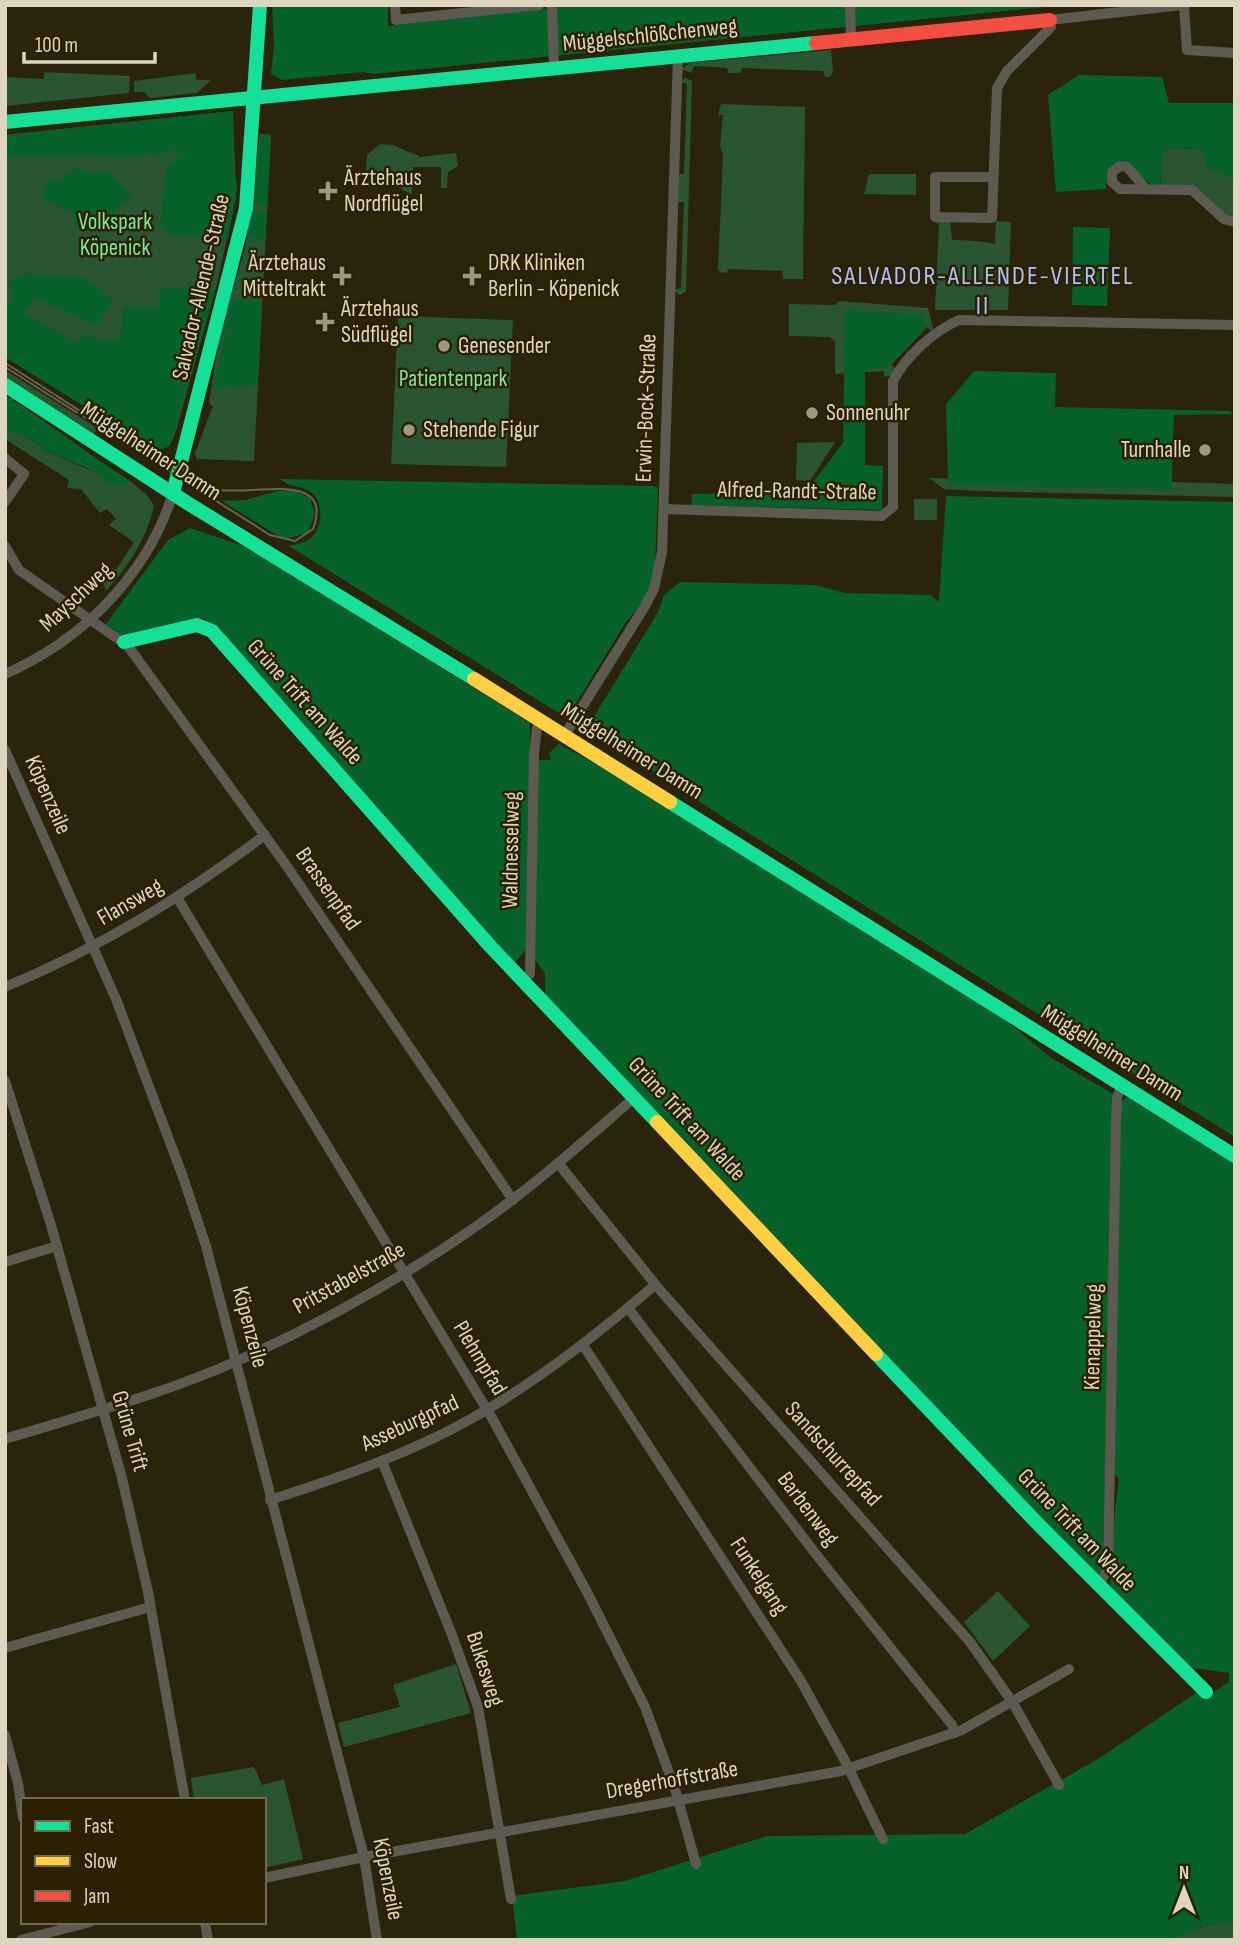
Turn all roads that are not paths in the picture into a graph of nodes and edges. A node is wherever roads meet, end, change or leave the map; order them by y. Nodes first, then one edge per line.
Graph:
1 (260, 5) edge
2 (395, 5) edge
3 (539, 5) edge
4 (552, 5) edge
5 (850, 5) edge
6 (1183, 5) edge
7 (1050, 20) junction
8 (851, 39) junction
9 (1235, 53) edge
10 (678, 55) junction
11 (554, 68) junction
12 (255, 95) junction
13 (5, 122) edge
14 (993, 177) junction
15 (1146, 189) dead end
16 (1235, 222) edge
17 (1235, 325) edge
18 (5, 385) edge
19 (5, 458) edge
20 (173, 493) junction
21 (5, 502) edge
22 (664, 509) junction
23 (5, 546) edge
24 (89, 619) junction
25 (124, 642) junction
26 (5, 674) edge
27 (541, 721) junction
28 (564, 736) junction
29 (5, 750) edge
30 (265, 835) junction
31 (178, 899) junction
32 (93, 947) junction
33 (524, 980) junction
34 (5, 987) edge
35 (5, 1081) edge
36 (1122, 1086) junction
37 (635, 1097) junction
38 (1235, 1156) edge
39 (558, 1164) junction
40 (513, 1200) junction
41 (57, 1246) junction
42 (5, 1262) edge
43 (404, 1272) junction
44 (656, 1285) junction
45 (628, 1308) junction
46 (583, 1345) junction
47 (238, 1361) junction
48 (103, 1410) junction
49 (486, 1410) junction
50 (5, 1439) edge
51 (382, 1461) junction
52 (270, 1500) junction
53 (1098, 1586) junction
54 (150, 1606) junction
55 (5, 1648) edge
56 (1069, 1669) dead end
57 (1206, 1692) dead end
58 (1013, 1703) junction
59 (955, 1733) junction
60 (5, 1735) edge
61 (849, 1769) junction
62 (1059, 1785) dead end
63 (185, 1798) edge
64 (678, 1800) junction
65 (21, 1804) edge
66 (501, 1833) junction
67 (883, 1839) dead end
68 (364, 1857) junction
69 (696, 1864) dead end
70 (266, 1878) edge
71 (511, 1899) dead end
72 (75, 1924) edge
73 (39, 1929) edge
74 (20, 1940) edge
75 (377, 1940) edge

1 - 12 street, Salvador-Allende-Straße
2 - 3 street
4 - 11 street
5 - 8 street
6 - 7 street, Müggelschlößchenweg
6 - 9 street
7 - 8 street, Müggelschlößchenweg
7 - 14 street
8 - 10 street, Müggelschlößchenweg
10 - 11 street, Müggelschlößchenweg
10 - 22 street, Erwin-Bock-Straße
11 - 12 street, Müggelschlößchenweg
12 - 13 street, Müggelschlößchenweg
12 - 20 street, Salvador-Allende-Straße
14 - 14 street
15 - 16 street
17 - 22 street, Alfred-Randt-Straße
18 - 20 street, Müggelheimer Damm
19 - 21 street
20 - 24 street, Mayschweg
20 - 27 street, Müggelheimer Damm
22 - 28 street, Erwin-Bock-Straße
23 - 24 street
24 - 25 street, Brassenpfad
24 - 26 street, Mayschweg
25 - 30 street, Brassenpfad
25 - 33 street, Grüne Trift am Walde
27 - 28 street, Müggelheimer Damm
27 - 33 street, Waldnesselweg
28 - 36 street, Müggelheimer Damm
29 - 32 street, Köpenzeile
30 - 31 street, Flansweg
30 - 40 street, Brassenpfad
31 - 32 street, Flansweg
31 - 43 street, Plehmpfad
32 - 34 street, Flansweg
32 - 47 street, Köpenzeile
33 - 37 street, Grüne Trift am Walde
35 - 41 street, Grüne Trift
36 - 38 street, Müggelheimer Damm
36 - 53 street, Kienappelweg
37 - 39 street, Pritstabelstraße
37 - 53 street, Grüne Trift am Walde
39 - 40 street, Pritstabelstraße
39 - 44 street, Sandschurrepfad
40 - 43 street, Pritstabelstraße
41 - 42 street
41 - 48 street, Grüne Trift
43 - 47 street, Pritstabelstraße
43 - 49 street, Plehmpfad
44 - 45 street, Asseburgpfad
44 - 58 street, Sandschurrepfad
45 - 46 street, Asseburgpfad
45 - 59 street, Barbenweg
46 - 49 street, Asseburgpfad
46 - 61 street, Funkelgang
47 - 48 street, Pritstabelstraße
47 - 52 street, Köpenzeile
48 - 50 street, Pritstabelstraße
48 - 54 street, Grüne Trift
49 - 51 street, Asseburgpfad
49 - 64 street, Plehmpfad
51 - 52 street, Asseburgpfad
51 - 66 street, Bukesweg
52 - 68 street, Köpenzeile
53 - 57 street, Grüne Trift am Walde
54 - 55 street
54 - 63 street, Grüne Trift
56 - 58 street, Dregerhoffstraße
58 - 59 street, Dregerhoffstraße
58 - 62 street, Sandschurrepfad
59 - 61 street, Dregerhoffstraße
60 - 65 street
61 - 64 street, Dregerhoffstraße
61 - 67 street, Funkelgang
64 - 66 street, Dregerhoffstraße
64 - 69 street, Plehmpfad
66 - 68 street, Dregerhoffstraße
66 - 71 street, Bukesweg
68 - 70 street, Dregerhoffstraße
68 - 75 street, Köpenzeile
72 - 73 street
73 - 74 street

